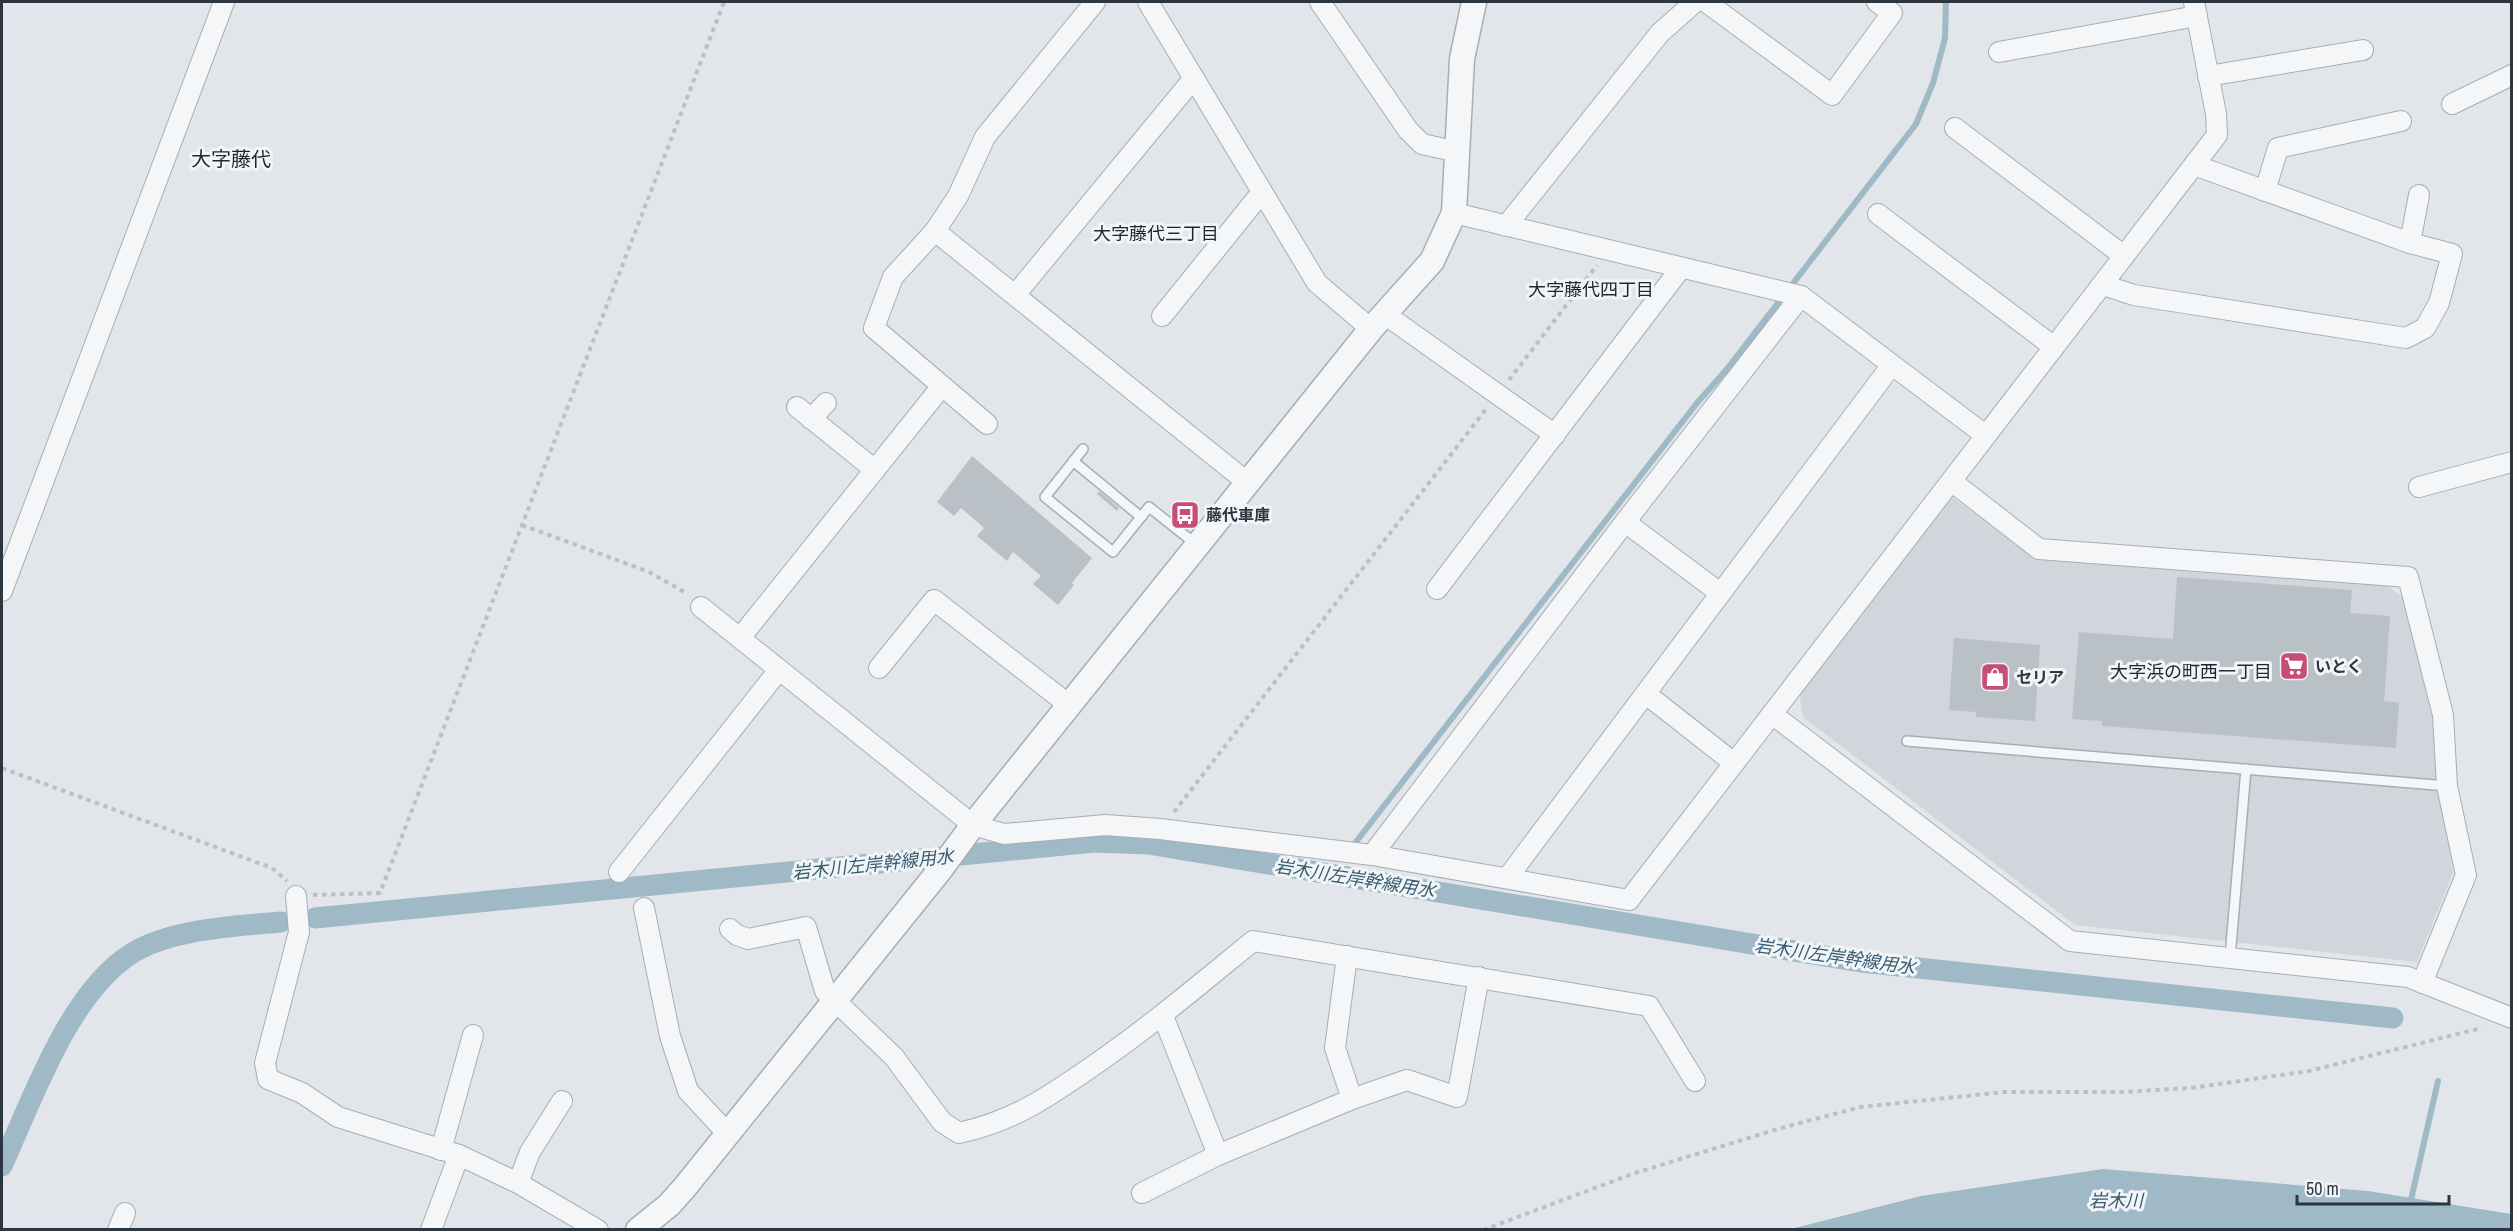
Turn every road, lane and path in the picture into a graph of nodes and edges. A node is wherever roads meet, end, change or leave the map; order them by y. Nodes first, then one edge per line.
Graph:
1 (224, 2) edge
2 (724, 2) edge
3 (1095, 2) edge
4 (1148, 2) edge
5 (1320, 2) edge
6 (1474, 2) edge
7 (1695, 2) edge
8 (1706, 2) edge
9 (1876, 2) edge
10 (2196, 9) edge
11 (2363, 50) dead end
12 (1999, 52) dead end
13 (2511, 75) edge
14 (2208, 76) junction
15 (1194, 78) junction
16 (2452, 104) dead end
17 (2401, 121) dead end
18 (1955, 128) dead end
19 (1458, 152) junction
20 (2194, 165) junction
21 (2265, 191) junction
22 (1263, 192) junction
23 (2419, 195) dead end
24 (1454, 213) junction
25 (1878, 214) dead end
26 (1506, 226) junction
27 (935, 231) junction
28 (2410, 243) junction
29 (1609, 250) junction
30 (2124, 256) junction
31 (1681, 268) junction
32 (2103, 285) junction
33 (1790, 294) junction
34 (1015, 296) junction
35 (1162, 316) dead end
36 (1378, 322) junction
37 (2054, 347) junction
38 (1891, 366) junction
39 (942, 386) junction
40 (1497, 395) junction
41 (826, 403) dead end
42 (987, 424) dead end
43 (1555, 435) junction
44 (1984, 435) junction
45 (1083, 449) dead end
46 (1073, 461) junction
47 (2511, 462) edge
48 (875, 470) junction
49 (1248, 483) junction
50 (1959, 487) dead end
51 (2419, 487) dead end
52 (1141, 517) junction
53 (1625, 522) junction
54 (522, 525) junction
55 (1198, 546) junction
56 (1437, 589) dead end
57 (2, 591) edge
58 (1720, 593) junction
59 (701, 607) joint
60 (740, 638) junction
61 (879, 668) dead end
62 (779, 670) junction
63 (1646, 694) junction
64 (1069, 705) junction
65 (1772, 714) junction
66 (1907, 741) dead end
67 (1734, 763) junction
68 (2, 768) edge
69 (2246, 769) junction
70 (2447, 786) junction
71 (973, 825) junction
72 (1160, 829) junction
73 (1372, 855) junction
74 (619, 872) dead end
75 (1508, 877) junction
76 (296, 896) junction
77 (644, 908) dead end
78 (730, 929) dead end
79 (1347, 956) junction
80 (2230, 958) junction
81 (1479, 977) junction
82 (2422, 983) junction
83 (835, 1001) junction
84 (1163, 1016) junction
85 (2511, 1018) edge
86 (2489, 1026) dead end
87 (473, 1035) dead end
88 (1695, 1081) dead end
89 (1352, 1099) junction
90 (562, 1101) dead end
91 (728, 1134) junction
92 (450, 1153) junction
93 (1218, 1155) junction
94 (518, 1183) junction
95 (1142, 1193) dead end
96 (431, 1230) edge
97 (598, 1230) edge
98 (638, 1230) edge
99 (1483, 1230) edge

1 - 57 street
2 - 54 path
3 - 27 street
4 - 15 street
5 - 19 street
6 - 19 street
7 - 26 street
8 - 9 street
10 - 12 street
10 - 14 street
11 - 14 street
13 - 16 street
14 - 20 street
15 - 22 street
15 - 34 street
17 - 21 street
18 - 30 street
19 - 24 street
20 - 21 street
20 - 30 street
21 - 28 street
22 - 35 street
22 - 36 street
23 - 28 street
24 - 26 street
24 - 36 street
25 - 37 street
26 - 29 street
27 - 34 street
27 - 39 street
28 - 32 street
29 - 31 street
29 - 40 path
30 - 32 street
31 - 33 street
31 - 43 street
32 - 37 street
33 - 38 street
33 - 53 street
34 - 49 street
36 - 40 street
36 - 49 street
37 - 44 street
38 - 44 street
38 - 58 street
39 - 42 street
39 - 48 street
40 - 43 street
40 - 72 path
41 - 48 street
43 - 56 street
44 - 65 street
45 - 46 lane
46 - 52 lane
46 - 52 lane
47 - 51 street
48 - 60 street
49 - 55 street
50 - 70 street
52 - 55 lane
53 - 58 street
53 - 73 street
54 - 59 path
54 - 76 path
55 - 64 street
58 - 63 street
59 - 60 street
60 - 62 street
61 - 64 street
62 - 71 street
62 - 74 street
63 - 67 street
63 - 75 street
64 - 71 street
65 - 67 street
65 - 80 street
66 - 69 lane
67 - 75 street
68 - 76 path
69 - 70 lane
69 - 80 lane
70 - 82 street
71 - 72 street
71 - 83 street
72 - 73 street
73 - 75 street
76 - 92 street
77 - 91 street
78 - 83 street
79 - 81 street
79 - 84 street
79 - 89 street
80 - 82 street
81 - 88 street
81 - 89 street
82 - 85 street
83 - 84 street
83 - 91 street
84 - 93 street
86 - 99 path
87 - 92 street
89 - 93 street
90 - 94 street
91 - 98 street
92 - 94 street
92 - 96 street
93 - 95 street
94 - 97 street

